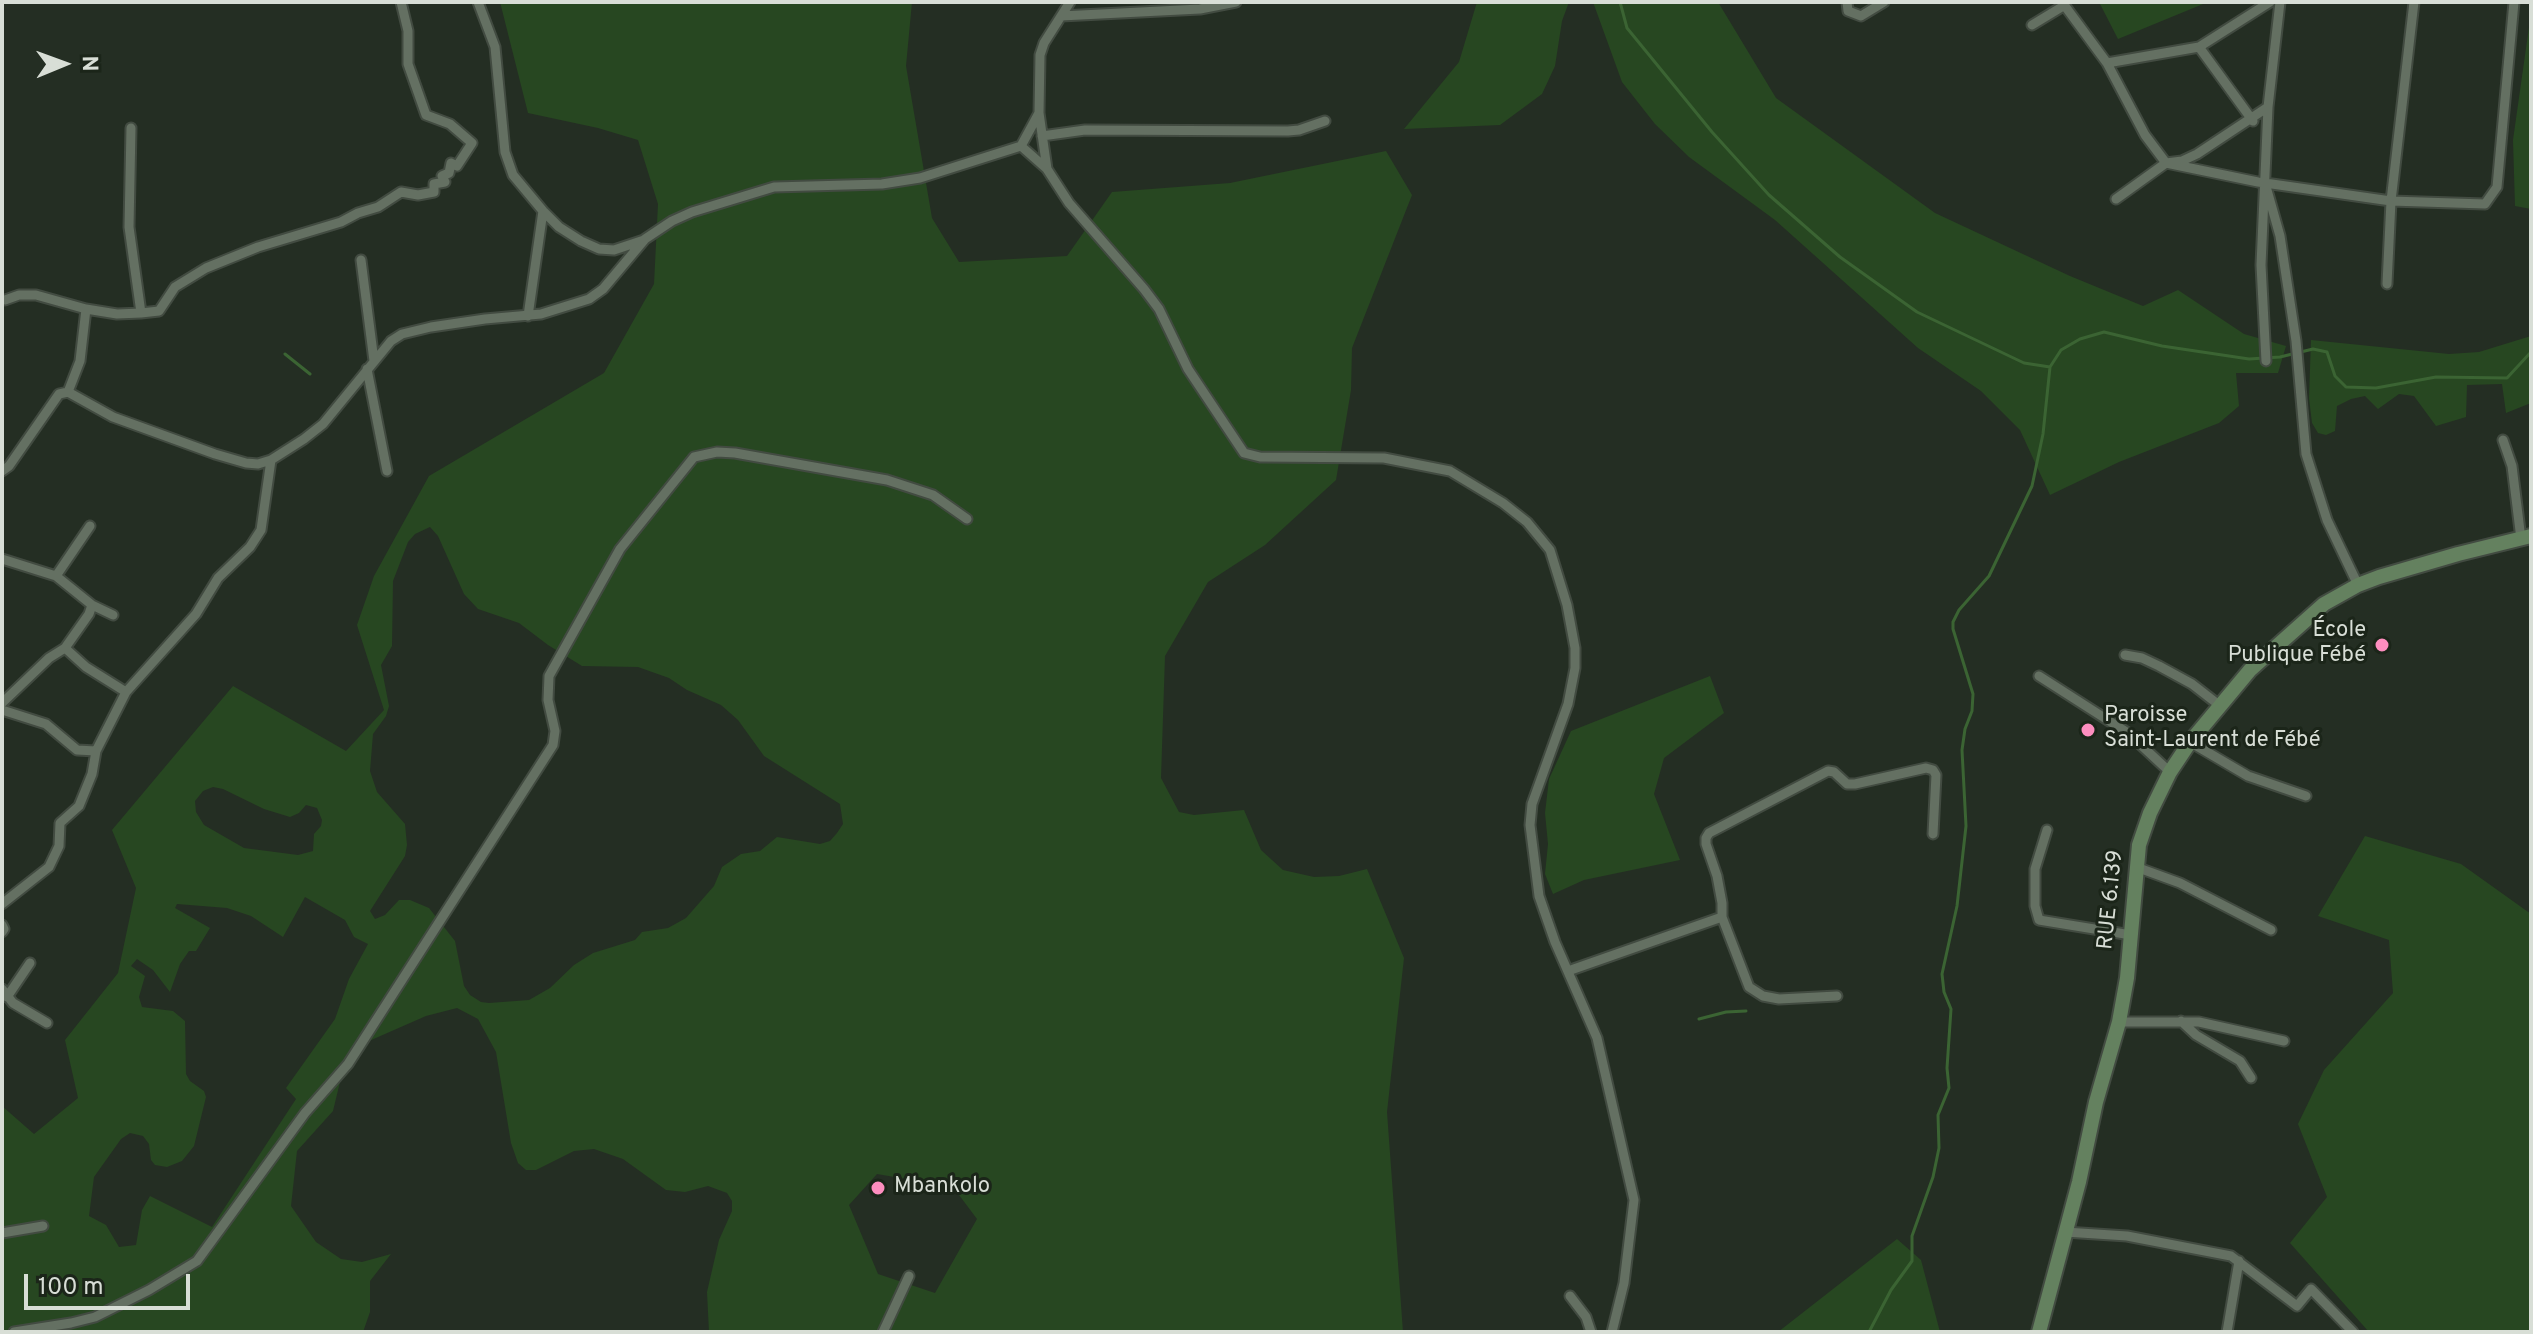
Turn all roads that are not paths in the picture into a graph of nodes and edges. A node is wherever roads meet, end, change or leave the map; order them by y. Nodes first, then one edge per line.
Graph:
1 (401, 2) edge
2 (478, 2) edge
3 (1070, 2) edge
4 (1236, 2) edge
5 (1847, 2) edge
6 (1884, 2) edge
7 (2270, 2) edge
8 (2280, 2) edge
9 (2414, 2) edge
10 (2514, 2) edge
11 (2064, 4) edge
12 (1061, 16) junction
13 (2032, 25) dead end
14 (2199, 47) junction
15 (2107, 63) junction
16 (2268, 107) junction
17 (1039, 113) junction
18 (2252, 120) junction
19 (1325, 121) dead end
20 (131, 128) dead end
21 (1042, 136) junction
22 (1021, 146) junction
23 (2166, 163) junction
24 (1047, 169) junction
25 (2265, 183) junction
26 (2116, 199) dead end
27 (2391, 201) junction
28 (543, 211) junction
29 (645, 239) junction
30 (361, 260) dead end
31 (2387, 284) dead end
32 (2, 287) edge
33 (3, 300) edge
34 (86, 309) junction
35 (141, 313) junction
36 (528, 316) junction
37 (2266, 361) dead end
38 (370, 365) junction
39 (68, 392) junction
40 (2503, 440) dead end
41 (271, 460) junction
42 (2, 471) edge
43 (387, 471) dead end
44 (967, 519) dead end
45 (90, 526) dead end
46 (2526, 537) edge
47 (2, 559) edge
48 (56, 576) junction
49 (2358, 585) junction
50 (92, 605) junction
51 (113, 615) dead end
52 (65, 648) junction
53 (2125, 655) dead end
54 (2039, 676) dead end
55 (126, 692) junction
56 (2, 703) edge
57 (2219, 705) junction
58 (2, 710) edge
59 (2190, 742) junction
60 (96, 751) junction
61 (2170, 772) junction
62 (2306, 796) dead end
63 (2047, 830) dead end
64 (1933, 834) dead end
65 (2136, 867) junction
66 (2, 904) edge
67 (1722, 917) junction
68 (2, 925) edge
69 (2271, 930) dead end
70 (2, 932) edge
71 (2131, 935) junction
72 (30, 963) dead end
73 (1568, 971) junction
74 (4, 993) edge
75 (1837, 996) dead end
76 (2181, 1021) junction
77 (2119, 1022) junction
78 (47, 1023) dead end
79 (2284, 1041) dead end
80 (2251, 1078) dead end
81 (43, 1226) dead end
82 (2065, 1232) junction
83 (2, 1233) edge
84 (2239, 1261) junction
85 (909, 1276) dead end
86 (1570, 1296) dead end
87 (14, 1332) edge
88 (883, 1332) edge
89 (1591, 1332) edge
90 (1612, 1332) edge
91 (2039, 1332) edge
92 (2227, 1332) edge
93 (2353, 1332) edge

1 - 35 street
2 - 28 street
3 - 12 street
4 - 12 street
5 - 6 street
7 - 14 street
8 - 16 street
9 - 27 street
10 - 27 street
11 - 13 street
11 - 15 street
12 - 17 street
14 - 15 street
14 - 18 street
15 - 23 street
16 - 18 street
16 - 25 street
17 - 21 street
17 - 22 street
18 - 23 street
19 - 21 street
20 - 35 street
21 - 24 street
22 - 24 street
22 - 29 street
23 - 25 street
23 - 26 street
24 - 73 street
25 - 27 street
25 - 37 street
25 - 49 street
27 - 31 street
28 - 29 street
28 - 36 street
29 - 36 street
30 - 38 street
32 - 33 street
33 - 34 street
34 - 35 street
34 - 39 street
36 - 38 street
38 - 41 street
38 - 43 street
39 - 41 street
39 - 42 street
40 - 46 street
41 - 55 street
44 - 87 street
45 - 48 street
46 - 49 street, RUE 6.139
47 - 48 street
48 - 50 street
49 - 57 street, RUE 6.139
50 - 51 street
50 - 52 street
52 - 55 street
52 - 56 street
53 - 57 street
54 - 61 street
55 - 60 street
57 - 59 street, RUE 6.139
58 - 60 street
59 - 61 street, RUE 6.139
59 - 62 street
60 - 66 street
61 - 65 street, RUE 6.139
63 - 71 street
64 - 67 street
65 - 69 street
65 - 71 street, RUE 6.139
67 - 73 street
67 - 75 street
68 - 70 street
71 - 77 street, RUE 6.139
72 - 74 street
73 - 90 street
74 - 78 street
76 - 77 street
76 - 79 street
76 - 80 street
77 - 82 street, RUE 6.139
81 - 83 street
82 - 84 street
82 - 91 street, RUE 6.139
84 - 92 street
84 - 93 street
85 - 88 street
86 - 89 street

